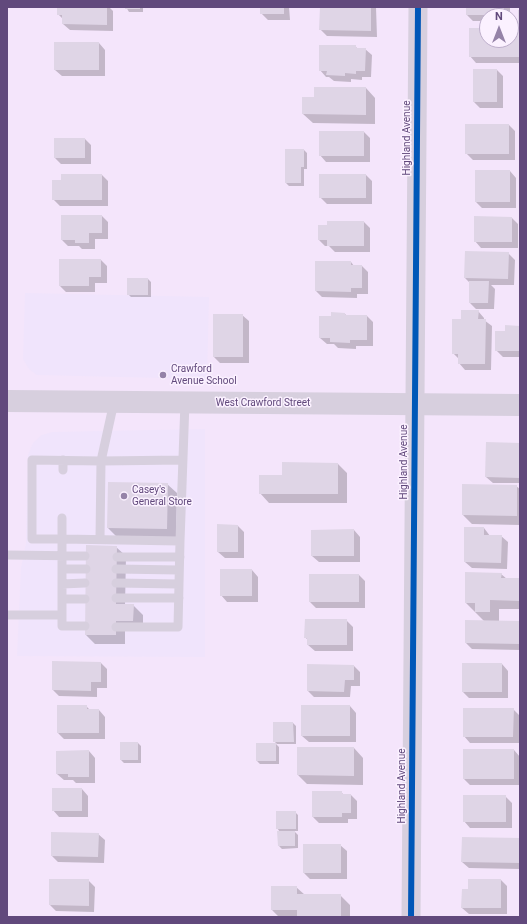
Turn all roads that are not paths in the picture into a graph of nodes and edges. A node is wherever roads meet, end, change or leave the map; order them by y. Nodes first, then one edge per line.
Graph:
1 (418, 7) edge
2 (7, 401) edge
3 (114, 401) junction
4 (185, 402) junction
5 (415, 404) junction
6 (520, 405) edge
7 (63, 460) junction
8 (183, 460) junction
9 (101, 461) junction
10 (63, 470) dead end
11 (62, 518) dead end
12 (62, 539) junction
13 (100, 539) junction
14 (180, 541) junction
15 (7, 555) edge
16 (62, 556) junction
17 (85, 556) dead end
18 (117, 557) dead end
19 (180, 557) junction
20 (116, 569) dead end
21 (62, 570) junction
22 (86, 570) dead end
23 (180, 570) junction
24 (62, 584) junction
25 (85, 584) dead end
26 (116, 584) dead end
27 (179, 584) junction
28 (116, 598) dead end
29 (179, 598) junction
30 (62, 599) junction
31 (85, 599) dead end
32 (7, 615) edge
33 (62, 615) junction
34 (85, 626) dead end
35 (116, 627) dead end
36 (411, 917) edge

1 - 5 street, Highland Avenue
2 - 3 main road, West Crawford Street
3 - 4 main road, West Crawford Street
3 - 9 lane
4 - 5 main road, West Crawford Street
4 - 8 lane
5 - 6 main road, West Crawford Street
5 - 36 street, Highland Avenue
7 - 9 lane
7 - 10 lane
7 - 12 lane
8 - 9 lane
8 - 14 lane
9 - 13 lane
11 - 12 lane
12 - 13 lane
12 - 16 lane
13 - 14 lane
14 - 19 lane
15 - 16 lane
16 - 17 lane
16 - 21 lane
18 - 19 lane
19 - 23 lane
20 - 23 lane
21 - 22 lane
21 - 24 lane
23 - 27 lane
24 - 25 lane
24 - 30 lane
26 - 27 lane
27 - 29 lane
28 - 29 lane
29 - 35 lane
30 - 31 lane
30 - 33 lane
32 - 33 lane
33 - 34 lane

